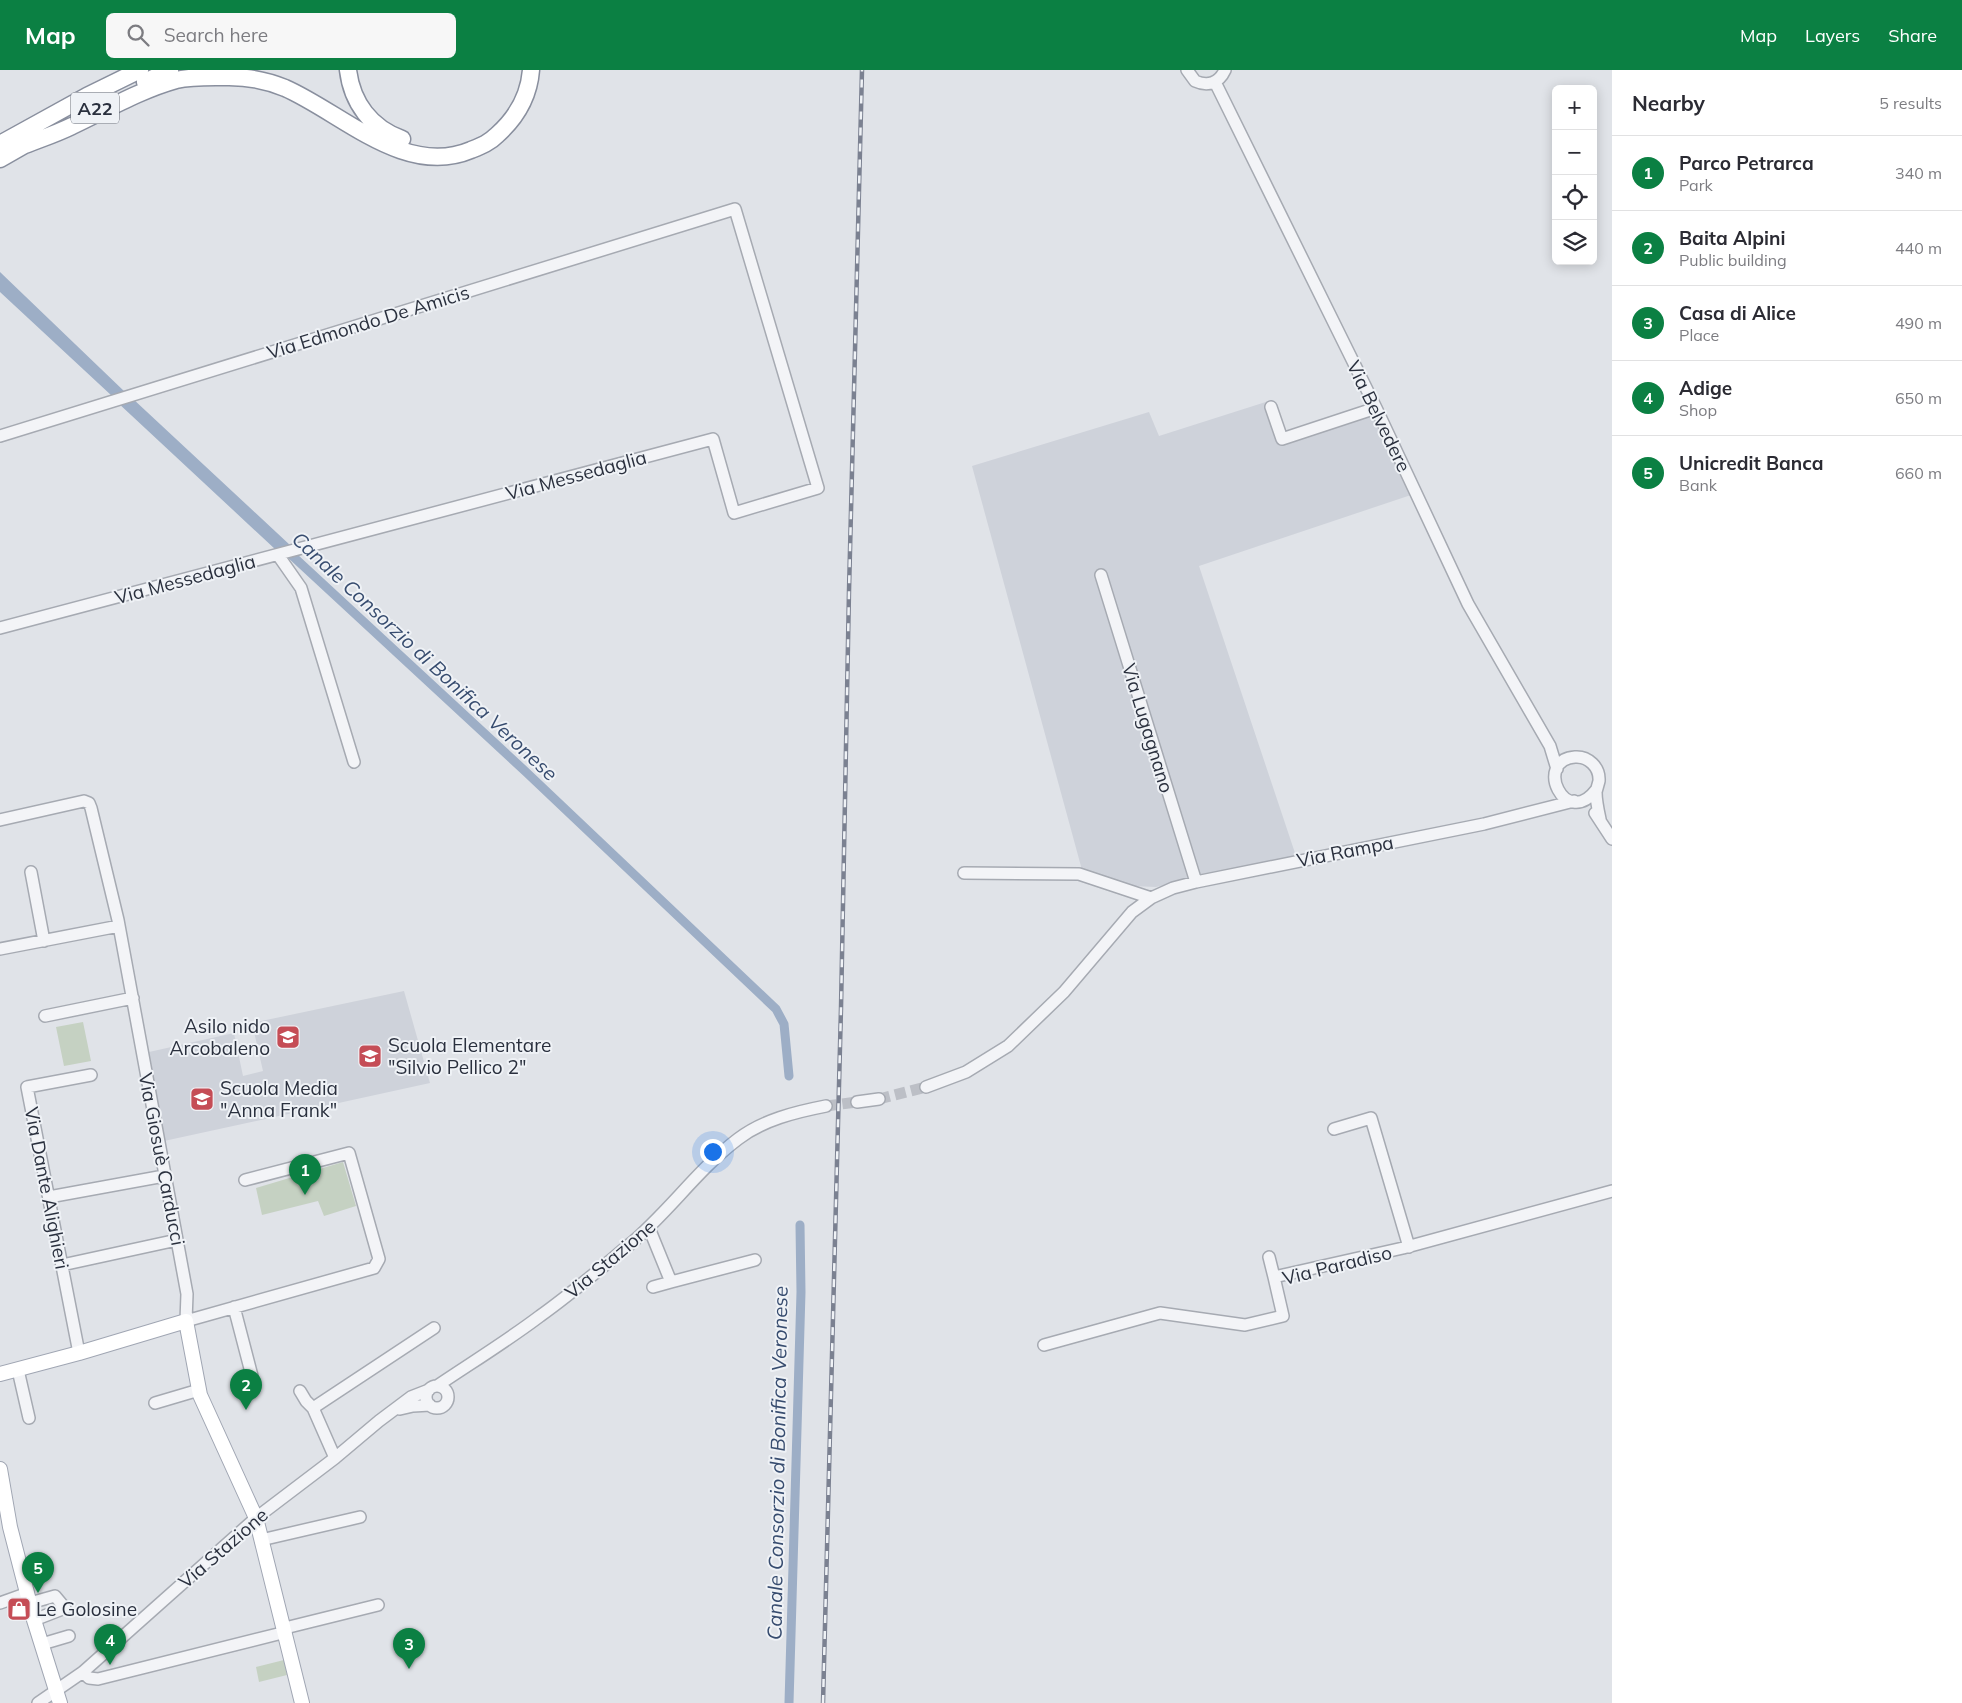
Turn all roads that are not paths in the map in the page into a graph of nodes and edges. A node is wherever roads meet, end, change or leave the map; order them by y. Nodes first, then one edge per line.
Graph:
1 (140, 70) edge
2 (170, 70) edge
3 (348, 70) edge
4 (522, 70) edge
5 (531, 70) edge
6 (1187, 70) edge
7 (1225, 70) edge
8 (1215, 82) junction
9 (0, 144) edge
10 (20, 147) junction
11 (0, 159) edge
12 (735, 209) joint
13 (1271, 407) dead end
14 (1376, 408) junction
15 (0, 436) edge
16 (278, 555) junction
17 (1101, 575) dead end
18 (0, 628) edge
19 (1550, 746) junction
20 (1571, 758) junction
21 (354, 762) dead end
22 (1556, 769) junction
23 (1555, 786) junction
24 (1596, 790) junction
25 (1577, 801) junction
26 (1541, 809) junction
27 (1600, 818) junction
28 (0, 820) edge
29 (1612, 839) edge
30 (32, 872) dead end
31 (964, 873) dead end
32 (1196, 882) junction
33 (1151, 898) junction
34 (119, 926) junction
35 (44, 941) junction
36 (0, 949) edge
37 (133, 998) junction
38 (45, 1016) dead end
39 (91, 1075) dead end
40 (926, 1087) tunnel mouth
41 (879, 1099) tunnel mouth
42 (857, 1102) tunnel mouth
43 (826, 1106) tunnel mouth
44 (1334, 1129) dead end
45 (164, 1176) junction
46 (245, 1180) dead end
47 (1612, 1191) edge
48 (49, 1197) junction
49 (648, 1228) junction
50 (177, 1240) junction
51 (1408, 1247) junction
52 (1269, 1257) dead end
53 (755, 1260) dead end
54 (62, 1265) junction
55 (1274, 1277) junction
56 (671, 1282) junction
57 (653, 1287) dead end
58 (234, 1307) junction
59 (186, 1320) junction
60 (434, 1328) dead end
61 (1044, 1345) dead end
62 (79, 1353) junction
63 (469, 1365) junction
64 (18, 1370) junction
65 (0, 1374) edge
66 (252, 1376) dead end
67 (433, 1388) junction
68 (199, 1390) junction
69 (300, 1391) dead end
70 (447, 1394) junction
71 (155, 1403) dead end
72 (430, 1406) junction
73 (312, 1408) junction
74 (396, 1410) junction
75 (29, 1418) dead end
76 (335, 1458) junction
77 (0, 1469) edge
78 (360, 1517) dead end
79 (256, 1518) junction
80 (5, 1529) edge
81 (261, 1540) junction
82 (29, 1598) junction
83 (0, 1604) edge
84 (378, 1605) dead end
85 (34, 1620) junction
86 (285, 1630) junction
87 (69, 1636) dead end
88 (42, 1644) junction
89 (83, 1672) junction
90 (57, 1697) edge
91 (38, 1703) edge
92 (302, 1703) edge

1 - 9 highway, A22
2 - 10 highway, A22
3 - 4 highway
5 - 10 highway
6 - 8 street
7 - 8 street
8 - 14 street, Via Belvedere
10 - 11 highway, A22
12 - 15 street, Via Edmondo De Amicis
12 - 16 street, Via Messedaglia
13 - 14 street
14 - 19 street, Via Belvedere
16 - 18 street, Via Messedaglia
16 - 21 street
17 - 32 street, Via Lugagnano
19 - 20 street
19 - 22 street, Via Belvedere
20 - 22 street
20 - 24 street
22 - 23 street, Via Belvedere
23 - 25 street
23 - 26 street
24 - 25 street
24 - 27 street
25 - 26 street, Via Rampa
25 - 27 street
26 - 32 street, Via Rampa
27 - 29 street
28 - 34 street, Via Giosuè Carducci
30 - 35 street
31 - 33 street
32 - 33 street, Via Rampa
33 - 40 street, Via Rampa
34 - 35 street
34 - 37 street, Via Giosuè Carducci
35 - 36 street
37 - 38 street
37 - 45 street, Via Giosuè Carducci
39 - 48 street, Via Dante Alighieri
41 - 42 street
43 - 49 street, Via Stazione
44 - 51 street
45 - 48 street
45 - 50 street, Via Giosuè Carducci
46 - 58 street
47 - 51 street, Via Paradiso
48 - 54 street, Via Dante Alighieri
49 - 56 street
49 - 63 street, Via Stazione
50 - 54 street
50 - 59 street, Via Giosuè Carducci
51 - 55 street, Via Paradiso
52 - 55 street
53 - 56 street
54 - 62 street, Via Dante Alighieri
55 - 61 street, Via Paradiso
56 - 57 street
58 - 59 street
58 - 66 street
59 - 62 main road
59 - 68 main road
60 - 73 street
62 - 64 main road
63 - 67 street, Via Stazione
63 - 70 street, Via Stazione
64 - 65 main road
64 - 75 street
67 - 70 street
67 - 72 street
67 - 74 street, Via Stazione
68 - 71 street
68 - 79 main road
69 - 73 street
70 - 72 street, Via Stazione
72 - 74 street, Via Stazione
73 - 76 street
74 - 76 street, Via Stazione
76 - 79 street, Via Stazione
77 - 80 main road
78 - 81 street
79 - 81 main road
79 - 89 street, Via Stazione
80 - 82 main road
81 - 86 main road
82 - 83 street
82 - 85 main road
82 - 85 street
84 - 86 street
85 - 88 main road
86 - 89 street
86 - 92 main road
87 - 88 street
88 - 90 main road
89 - 90 street, Via Stazione
90 - 91 street, Via Stazione

